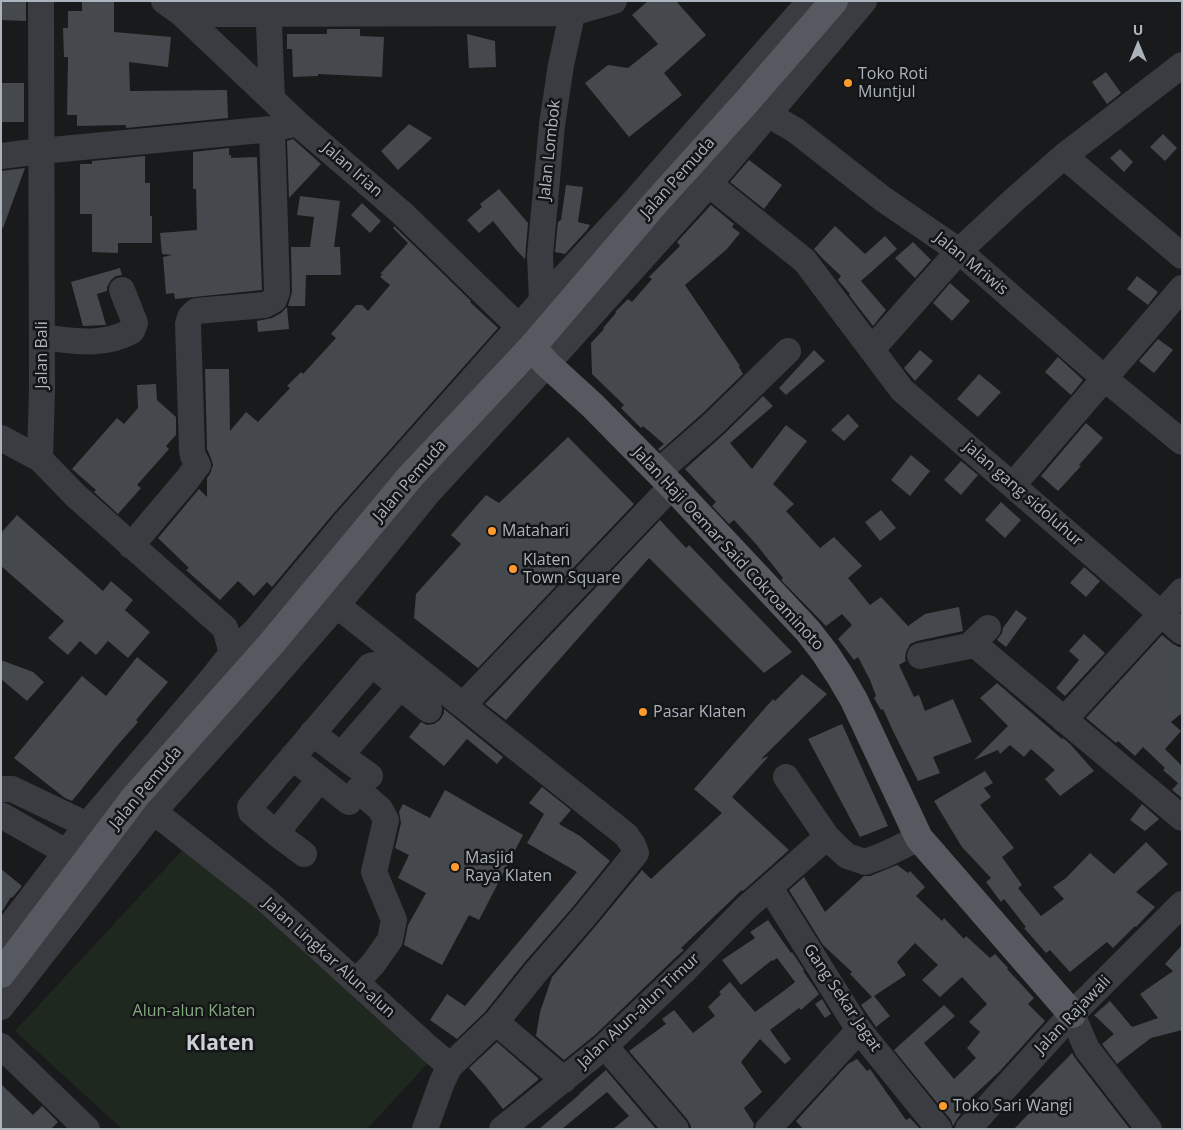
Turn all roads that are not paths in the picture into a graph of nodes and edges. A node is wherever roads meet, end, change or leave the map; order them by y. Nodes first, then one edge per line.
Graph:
1 (41, 1) edge
2 (614, 1) edge
3 (810, 1) edge
4 (834, 1) edge
5 (864, 1) edge
6 (173, 8) edge
7 (269, 8) edge
8 (564, 10) edge
9 (1181, 66) edge
10 (272, 99) junction
11 (759, 107) junction
12 (297, 122) junction
13 (272, 129) junction
14 (41, 151) junction
15 (1, 156) edge
16 (1064, 156) junction
17 (699, 175) junction
18 (640, 208) junction
19 (958, 252) junction
20 (1182, 256) edge
21 (1182, 288) edge
22 (122, 290) dead end
23 (542, 301) junction
24 (42, 338) junction
25 (533, 346) junction
26 (872, 349) junction
27 (788, 351) dead end
28 (1104, 378) junction
29 (1, 438) edge
30 (1182, 442) edge
31 (40, 459) junction
32 (665, 479) junction
33 (1013, 485) junction
34 (132, 546) junction
35 (1182, 590) edge
36 (327, 597) junction
37 (1160, 614) junction
38 (225, 628) junction
39 (1182, 632) edge
40 (263, 638) junction
41 (920, 656) dead end
42 (242, 660) junction
43 (400, 687) junction
44 (237, 701) junction
45 (463, 705) junction
46 (429, 710) dead end
47 (1064, 720) junction
48 (312, 732) junction
49 (341, 755) junction
50 (292, 757) junction
51 (786, 777) dead end
52 (320, 779) junction
53 (1, 789) edge
54 (359, 789) junction
55 (144, 804) junction
56 (1, 815) edge
57 (1182, 818) edge
58 (86, 825) junction
59 (915, 831) junction
60 (276, 833) junction
61 (827, 837) junction
62 (66, 852) junction
63 (304, 854) dead end
64 (770, 888) junction
65 (1182, 904) edge
66 (1, 938) edge
67 (1, 974) edge
68 (356, 982) junction
69 (1, 1007) edge
70 (1072, 1014) junction
71 (496, 1022) junction
72 (860, 1030) junction
73 (1, 1046) edge
74 (606, 1046) junction
75 (450, 1066) junction
76 (564, 1080) junction
77 (87, 1129) edge
78 (425, 1129) edge
79 (502, 1129) edge
80 (676, 1129) edge
81 (768, 1129) edge
82 (939, 1129) edge
83 (968, 1129) edge
84 (1150, 1129) edge

1 - 14 street, Jalan Bali
2 - 8 street
3 - 18 street
4 - 11 main road, Jalan Pemuda
5 - 11 street
6 - 7 street
6 - 10 street, Jalan Irian
7 - 8 street
7 - 10 street
8 - 23 street, Jalan Lombok
9 - 16 street
10 - 12 street, Jalan Irian
11 - 17 main road, Jalan Pemuda
11 - 19 street, Jalan Mriwis
12 - 13 street
12 - 25 street, Jalan Irian
13 - 14 street
13 - 34 street
14 - 15 street
14 - 24 street, Jalan Bali
16 - 19 street
16 - 20 street
17 - 18 main road, Jalan Pemuda
17 - 25 street
17 - 26 street, jalan gang sidoluhur
18 - 23 street
18 - 25 main road, Jalan Pemuda
19 - 26 street
19 - 28 street, Jalan Mriwis
21 - 28 street
22 - 24 street
23 - 25 street
24 - 31 street, Jalan Bali
25 - 32 main road, Jalan Haji Oemar Said Cokroaminoto
25 - 36 main road, Jalan Pemuda
25 - 40 street
26 - 33 street, jalan gang sidoluhur
27 - 32 street
28 - 30 street, Jalan Mriwis
28 - 33 street
29 - 31 street
31 - 34 street
32 - 45 street
32 - 59 main road, Jalan Haji Oemar Said Cokroaminoto
33 - 37 street, jalan gang sidoluhur
34 - 38 street
35 - 37 street
36 - 40 main road, Jalan Pemuda
36 - 44 street
36 - 45 street
37 - 39 street, jalan gang sidoluhur
37 - 47 street
38 - 40 street
38 - 42 street
40 - 42 main road, Jalan Pemuda
41 - 47 street
42 - 44 main road, Jalan Pemuda
42 - 58 street
43 - 46 street
43 - 48 street
43 - 49 street
44 - 55 main road, Jalan Pemuda
45 - 71 street
47 - 57 street
48 - 49 street
48 - 50 street
49 - 54 street
50 - 52 street
50 - 60 street
51 - 61 street
52 - 54 street
52 - 60 street
53 - 58 street
54 - 68 street
55 - 67 main road, Jalan Pemuda
55 - 68 street, Jalan Lingkar Alun-alun
55 - 69 street
56 - 62 street
58 - 62 street
59 - 61 street
59 - 70 main road, Jalan Haji Oemar Said Cokroaminoto
60 - 63 street
61 - 64 street, Jalan Alun-alun Timur
62 - 66 street
64 - 72 street, Gang Sekar Jagat
64 - 74 street, Jalan Alun-alun Timur
65 - 70 street, Jalan Rajawali
68 - 75 street, Jalan Lingkar Alun-alun
70 - 83 street, Jalan Rajawali
70 - 84 street
71 - 75 street
71 - 76 street
72 - 81 street
72 - 82 street, Gang Sekar Jagat
73 - 77 street
74 - 76 street, Jalan Alun-alun Timur
74 - 80 street
75 - 78 street
76 - 79 street, Jalan Alun-alun Timur

